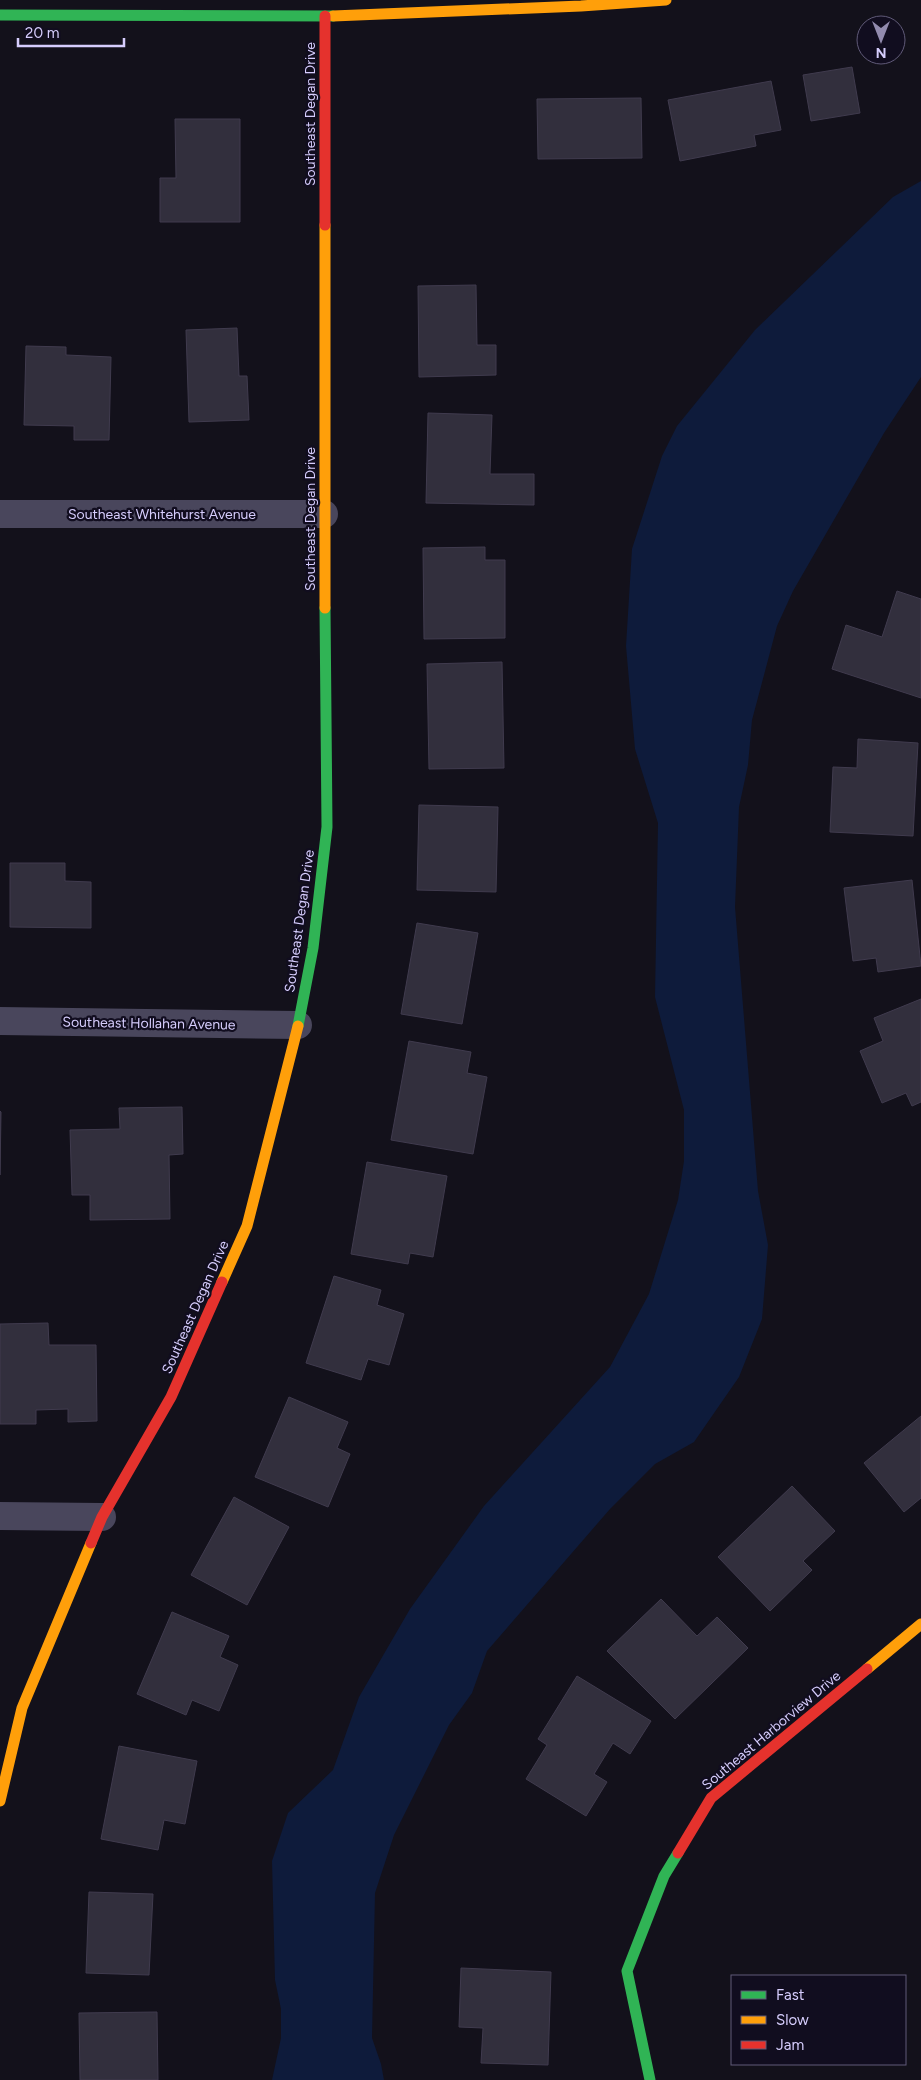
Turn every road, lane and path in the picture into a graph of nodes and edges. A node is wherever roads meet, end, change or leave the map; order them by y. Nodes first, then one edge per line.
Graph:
1 (666, 0) edge
2 (0, 15) edge
3 (325, 16) junction
4 (0, 514) edge
5 (324, 514) junction
6 (0, 1021) edge
7 (298, 1025) junction
8 (0, 1516) edge
9 (102, 1517) junction
10 (921, 1624) edge
11 (0, 1802) edge
12 (650, 2080) edge

1 - 3 street
2 - 3 street
3 - 5 street, Southeast Degan Drive
4 - 5 street, Southeast Whitehurst Avenue
5 - 7 street, Southeast Degan Drive
6 - 7 street, Southeast Hollahan Avenue
7 - 9 street, Southeast Degan Drive
8 - 9 street
9 - 11 street, Southeast Degan Drive
10 - 12 street, Southeast Harborview Drive

